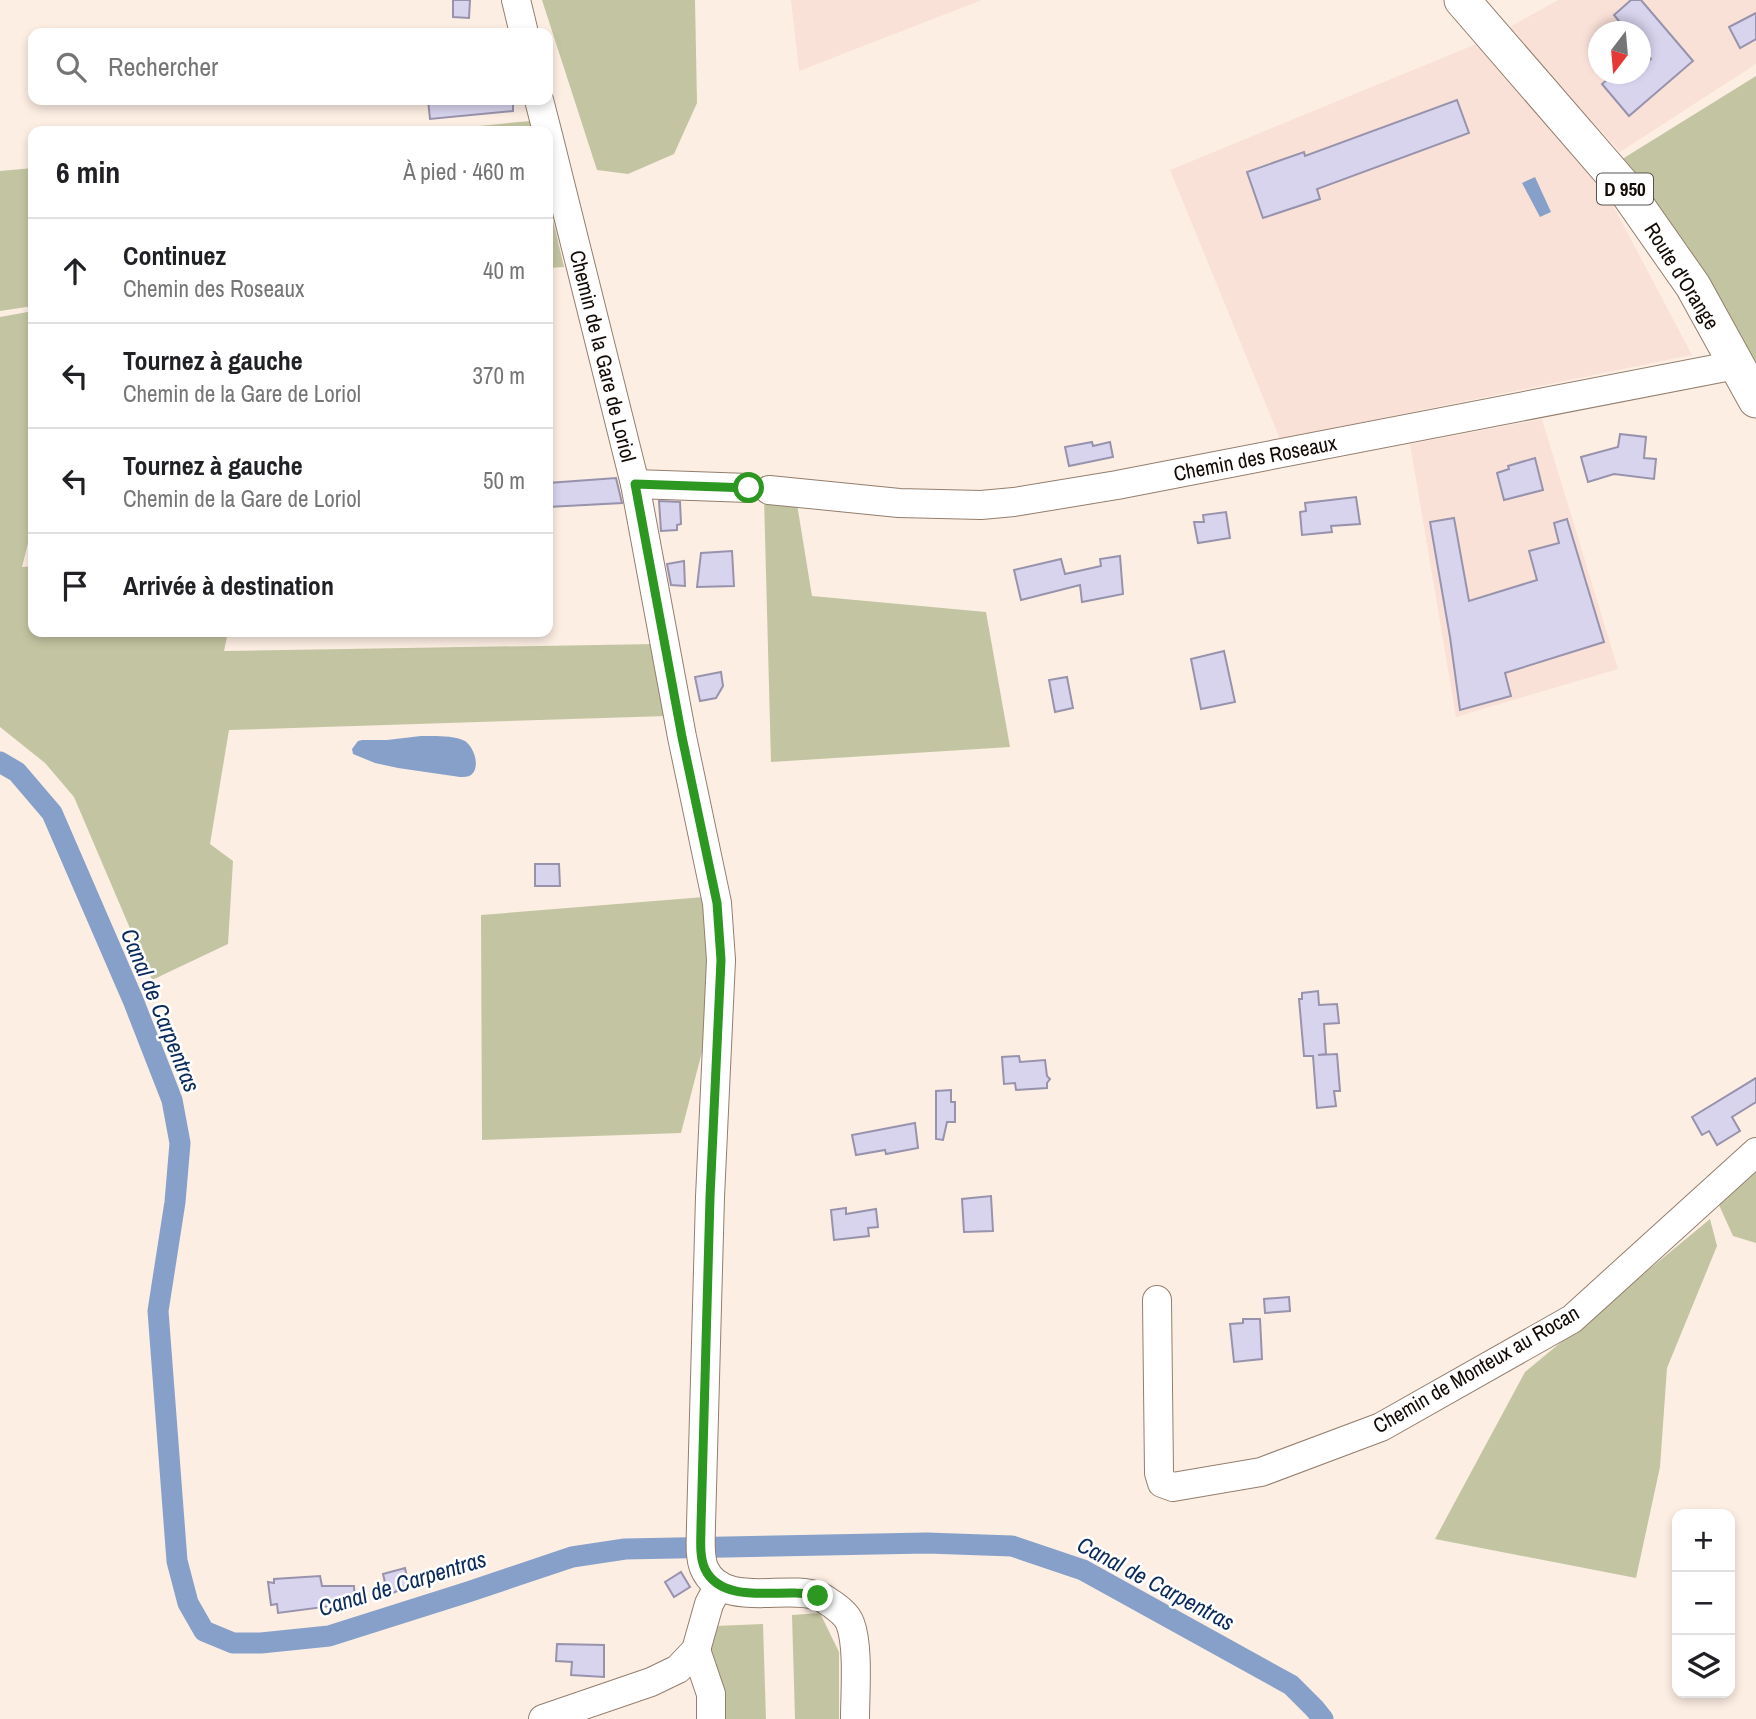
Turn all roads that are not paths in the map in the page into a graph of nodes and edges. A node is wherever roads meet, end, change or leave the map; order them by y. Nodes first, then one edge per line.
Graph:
1 (516, 0) edge
2 (1462, 0) edge
3 (522, 28) edge
4 (540, 105) edge
5 (545, 126) edge
6 (553, 157) edge
7 (1736, 365) junction
8 (1756, 400) edge
9 (635, 484) junction
10 (1756, 1152) edge
11 (1157, 1300) dead end
12 (719, 1585) junction
13 (696, 1650) junction
14 (543, 1719) edge
15 (711, 1719) edge
16 (855, 1719) edge

1 - 3 street
2 - 7 main road, Route d'Orange / D 950
4 - 5 street, Chemin de la Gare de Loriol
6 - 9 street, Chemin de la Gare de Loriol
7 - 8 main road, Route d'Orange / D 950
7 - 9 street, Chemin des Roseaux
9 - 12 street, Chemin de la Gare de Loriol
10 - 11 street, Chemin de Monteux au Rocan
12 - 13 street
12 - 16 street
13 - 14 street
13 - 15 street

